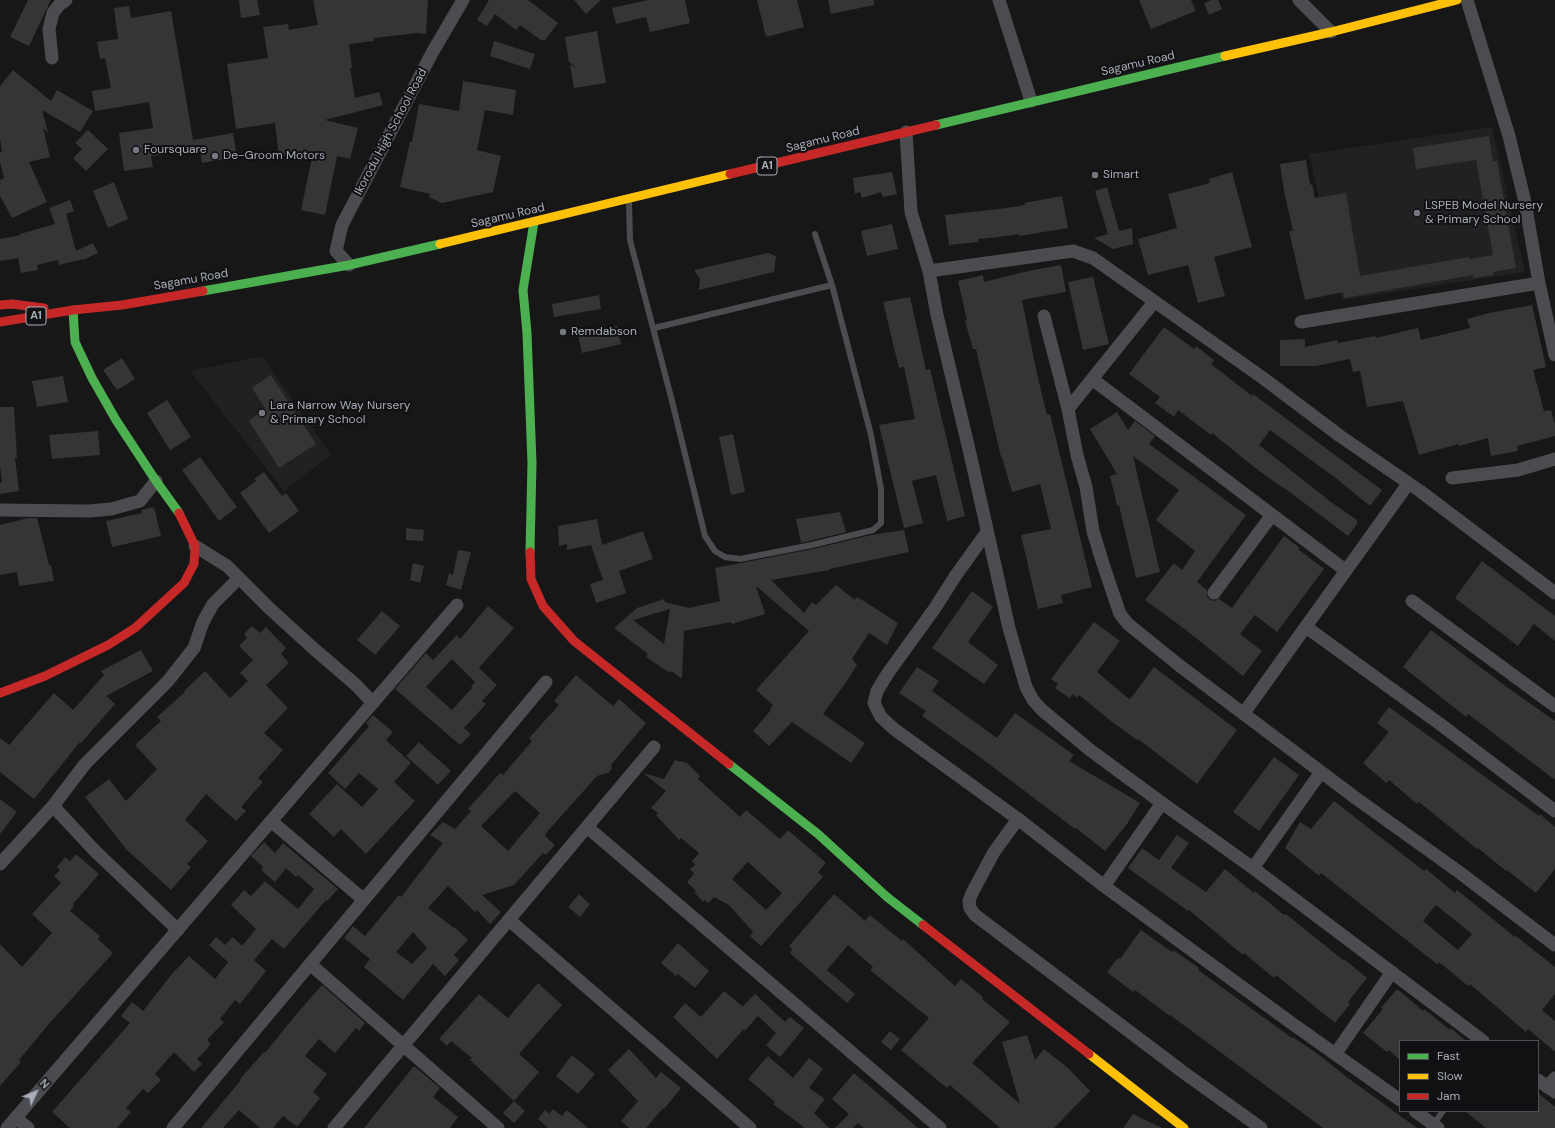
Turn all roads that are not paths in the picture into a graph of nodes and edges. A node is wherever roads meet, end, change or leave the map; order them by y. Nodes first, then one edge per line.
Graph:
1 (66, 0) edge
2 (463, 0) edge
3 (999, 0) edge
4 (1299, 0) edge
5 (1457, 0) edge
6 (1467, 0) edge
7 (1332, 32) junction
8 (52, 58) dead end
9 (1031, 101) junction
10 (906, 132) junction
11 (629, 199) junction
12 (534, 222) junction
13 (815, 234) dead end
14 (349, 264) junction
15 (929, 271) junction
16 (1538, 283) junction
17 (832, 285) junction
18 (1154, 302) junction
19 (0, 305) edge
20 (73, 310) junction
21 (1044, 316) dead end
22 (0, 322) edge
23 (1301, 322) dead end
24 (654, 328) junction
25 (1555, 355) edge
26 (1092, 379) junction
27 (1068, 409) junction
28 (1555, 460) edge
29 (1452, 478) dead end
30 (156, 481) junction
31 (1408, 484) junction
32 (0, 510) edge
33 (1272, 515) junction
34 (987, 532) junction
35 (196, 546) junction
36 (1345, 570) junction
37 (239, 578) junction
38 (1214, 593) dead end
39 (1555, 593) edge
40 (1412, 601) dead end
41 (457, 606) dead end
42 (1306, 627) junction
43 (546, 682) dead end
44 (0, 693) edge
45 (373, 703) junction
46 (1555, 706) edge
47 (1244, 714) junction
48 (654, 747) dead end
49 (1321, 772) junction
50 (1162, 803) junction
51 (53, 806) junction
52 (1555, 811) edge
53 (1018, 819) junction
54 (271, 821) junction
55 (587, 827) junction
56 (0, 864) edge
57 (1253, 868) junction
58 (1104, 886) junction
59 (364, 900) junction
60 (509, 920) junction
61 (178, 930) junction
62 (1555, 945) edge
63 (310, 964) junction
64 (1392, 972) junction
65 (1482, 1040) edge
66 (404, 1044) junction
67 (1336, 1053) junction
68 (1399, 1099) edge
69 (1416, 1112) edge
70 (1443, 1112) edge
71 (12, 1123) edge
72 (1436, 1126) edge
73 (28, 1128) edge
74 (173, 1128) edge
75 (334, 1128) edge
76 (498, 1128) edge
77 (750, 1128) edge
78 (940, 1128) edge
79 (1184, 1128) edge
80 (1261, 1128) edge

1 - 8 street
2 - 14 street, Ikorodu High School Road
3 - 9 street
4 - 7 street
5 - 7 main road, Sagamu Road / A1
6 - 16 street
7 - 9 main road, Sagamu Road / A1
9 - 10 main road, Sagamu Road / A1
10 - 11 main road, Sagamu Road / A1
10 - 15 street
11 - 12 main road, Sagamu Road / A1
11 - 24 lane
12 - 14 main road, Sagamu Road / A1
12 - 79 main road
13 - 17 lane
14 - 20 main road, Sagamu Road / A1
15 - 18 street
15 - 34 street
16 - 23 street
16 - 25 street
17 - 24 lane
17 - 24 lane
18 - 26 street
18 - 31 street
19 - 20 main road, Sagamu Road / A1
20 - 22 main road, Sagamu Road / A1
20 - 30 main road
21 - 27 street
26 - 27 street
26 - 33 street
27 - 47 street
28 - 29 street
30 - 32 street
30 - 35 main road
31 - 36 street
31 - 39 street
33 - 36 street
33 - 38 street
34 - 50 street
34 - 53 street
35 - 37 street
35 - 44 main road
36 - 42 street
37 - 45 street
37 - 51 street
40 - 46 street
41 - 45 street
42 - 47 street
42 - 52 street
43 - 59 street
45 - 54 street
47 - 49 street
48 - 55 street
49 - 57 street
49 - 62 street
50 - 57 street
50 - 58 street
51 - 56 street
51 - 61 street
53 - 58 street
53 - 80 street
54 - 59 street
54 - 61 street
55 - 60 street
55 - 78 street
57 - 64 street
58 - 67 street
59 - 63 street
60 - 66 street
60 - 77 street
61 - 71 street
63 - 66 street
63 - 74 street
64 - 65 street
64 - 67 street
66 - 75 street
66 - 76 street
67 - 68 street
69 - 72 street
70 - 72 lane
71 - 73 street

